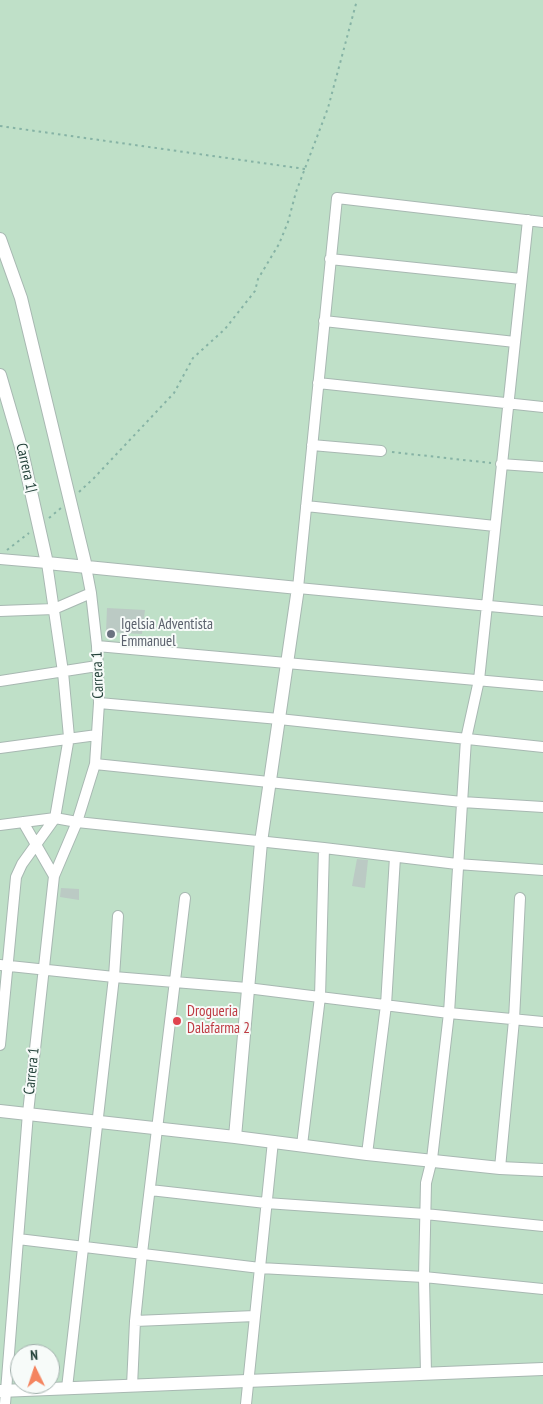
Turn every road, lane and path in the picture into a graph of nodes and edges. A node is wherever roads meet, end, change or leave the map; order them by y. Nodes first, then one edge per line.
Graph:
1 (357, 0) edge
2 (0, 126) edge
3 (305, 169) junction
4 (528, 220) junction
5 (543, 222) edge
6 (0, 239) edge
7 (330, 260) junction
8 (521, 279) junction
9 (324, 321) junction
10 (515, 342) junction
11 (0, 375) edge
12 (318, 383) junction
13 (508, 402) junction
14 (543, 407) edge
15 (312, 445) junction
16 (381, 451) joint
17 (501, 464) junction
18 (543, 467) edge
19 (71, 500) junction
20 (306, 506) junction
21 (39, 526) junction
22 (494, 526) junction
23 (3, 555) edge
24 (47, 564) junction
25 (86, 567) junction
26 (298, 588) junction
27 (91, 593) junction
28 (486, 606) junction
29 (54, 609) junction
30 (0, 611) edge
31 (543, 611) edge
32 (96, 646) junction
33 (287, 663) junction
34 (97, 666) junction
35 (63, 672) junction
36 (479, 680) junction
37 (0, 681) edge
38 (543, 686) edge
39 (99, 703) junction
40 (279, 719) junction
41 (97, 735) junction
42 (69, 738) junction
43 (466, 739) junction
44 (543, 747) edge
45 (0, 748) edge
46 (95, 764) junction
47 (270, 781) junction
48 (462, 802) junction
49 (543, 807) edge
50 (55, 818) junction
51 (23, 822) junction
52 (77, 822) junction
53 (0, 825) edge
54 (261, 842) junction
55 (36, 845) junction
56 (324, 848) junction
57 (395, 856) junction
58 (457, 864) junction
59 (543, 870) edge
60 (54, 876) junction
61 (185, 898) dead end
62 (520, 898) dead end
63 (118, 916) dead end
64 (4, 965) edge
65 (42, 969) junction
66 (114, 977) junction
67 (176, 981) junction
68 (248, 988) junction
69 (320, 997) junction
70 (386, 1005) junction
71 (449, 1013) junction
72 (514, 1020) junction
73 (543, 1022) edge
74 (0, 1044) edge
75 (0, 1111) edge
76 (28, 1113) junction
77 (97, 1121) junction
78 (158, 1128) junction
79 (235, 1137) junction
80 (273, 1142) junction
81 (302, 1145) junction
82 (367, 1154) junction
83 (432, 1160) junction
84 (500, 1168) junction
85 (543, 1170) edge
86 (150, 1190) junction
87 (266, 1203) junction
88 (425, 1214) junction
89 (543, 1226) edge
90 (18, 1239) junction
91 (82, 1246) junction
92 (142, 1253) junction
93 (260, 1268) junction
94 (424, 1276) junction
95 (543, 1289) edge
96 (255, 1316) junction
97 (135, 1321) junction
98 (543, 1369) edge
99 (426, 1374) junction
100 (248, 1381) junction
101 (132, 1386) junction
102 (67, 1388) junction
103 (3, 1391) edge
104 (5, 1404) edge
105 (246, 1404) edge

1 - 3 path
2 - 3 path
3 - 19 path
4 - 5 street
4 - 7 street
4 - 8 street
6 - 19 street, Carrera 1
7 - 8 street
7 - 9 street
8 - 10 street
9 - 10 street
9 - 12 street
10 - 13 street
11 - 21 street, Carrera 1|
12 - 13 street
12 - 15 street
13 - 14 street
13 - 17 street
15 - 16 street
15 - 20 street
16 - 17 path
17 - 18 street
17 - 22 street
19 - 21 path
19 - 25 street, Carrera 1
20 - 22 street
20 - 26 street
21 - 23 path
21 - 24 street, Carrera 1|
22 - 28 street
23 - 24 street
24 - 25 street
24 - 29 street
25 - 26 street
25 - 27 street, Carrera 1
26 - 28 street
26 - 33 street
27 - 29 street
27 - 32 street, Carrera 1
28 - 31 street
28 - 36 street
29 - 30 street
29 - 35 street
32 - 33 street
32 - 34 street, Carrera 1
33 - 36 street
33 - 40 street
34 - 35 street
34 - 39 street, Carrera 1
35 - 37 street
35 - 42 street
36 - 38 street
36 - 43 street
39 - 40 street
39 - 41 street, Carrera 1
40 - 43 street
40 - 47 street
41 - 42 street
41 - 46 street, Carrera 1
42 - 45 street
42 - 50 street
43 - 44 street
43 - 48 street
46 - 47 street
46 - 52 street, Carrera 1
47 - 48 street
47 - 54 street
48 - 49 street
48 - 58 street
50 - 51 street
50 - 52 street
50 - 55 street
51 - 53 street
51 - 55 street
52 - 54 street
52 - 60 street, Carrera 1
54 - 56 street
54 - 68 street
55 - 60 street
55 - 64 street
56 - 57 street
56 - 69 street
57 - 58 street
57 - 70 street
58 - 59 street
58 - 71 street
60 - 65 street, Carrera 1
61 - 67 street
62 - 72 street
63 - 66 street
64 - 65 street
64 - 74 street
65 - 66 street
65 - 76 street, Carrera 1
66 - 67 street
66 - 77 street
67 - 68 street
67 - 78 street
68 - 69 street
68 - 79 street
69 - 70 street
69 - 81 street
70 - 71 street
70 - 82 street
71 - 72 street
71 - 83 street
72 - 73 street
72 - 84 street
75 - 76 street
76 - 77 street
76 - 90 street, Carrera 1
77 - 78 street
77 - 91 street
78 - 79 street
78 - 86 street
79 - 80 street
80 - 81 street
80 - 87 street
81 - 82 street
82 - 83 street
83 - 84 street
83 - 88 street
84 - 85 street
86 - 87 street
86 - 92 street
87 - 88 street
87 - 93 street
88 - 89 street
88 - 94 street
90 - 91 street
90 - 103 street, Carrera 1
91 - 92 street
91 - 102 street
92 - 93 street
92 - 97 street
93 - 94 street
93 - 96 street
94 - 95 street
94 - 99 street
96 - 97 street
96 - 100 street
97 - 101 street
98 - 99 street
99 - 100 street
100 - 101 street
100 - 105 street
101 - 102 street
102 - 103 street
103 - 104 street, Carrera 1

